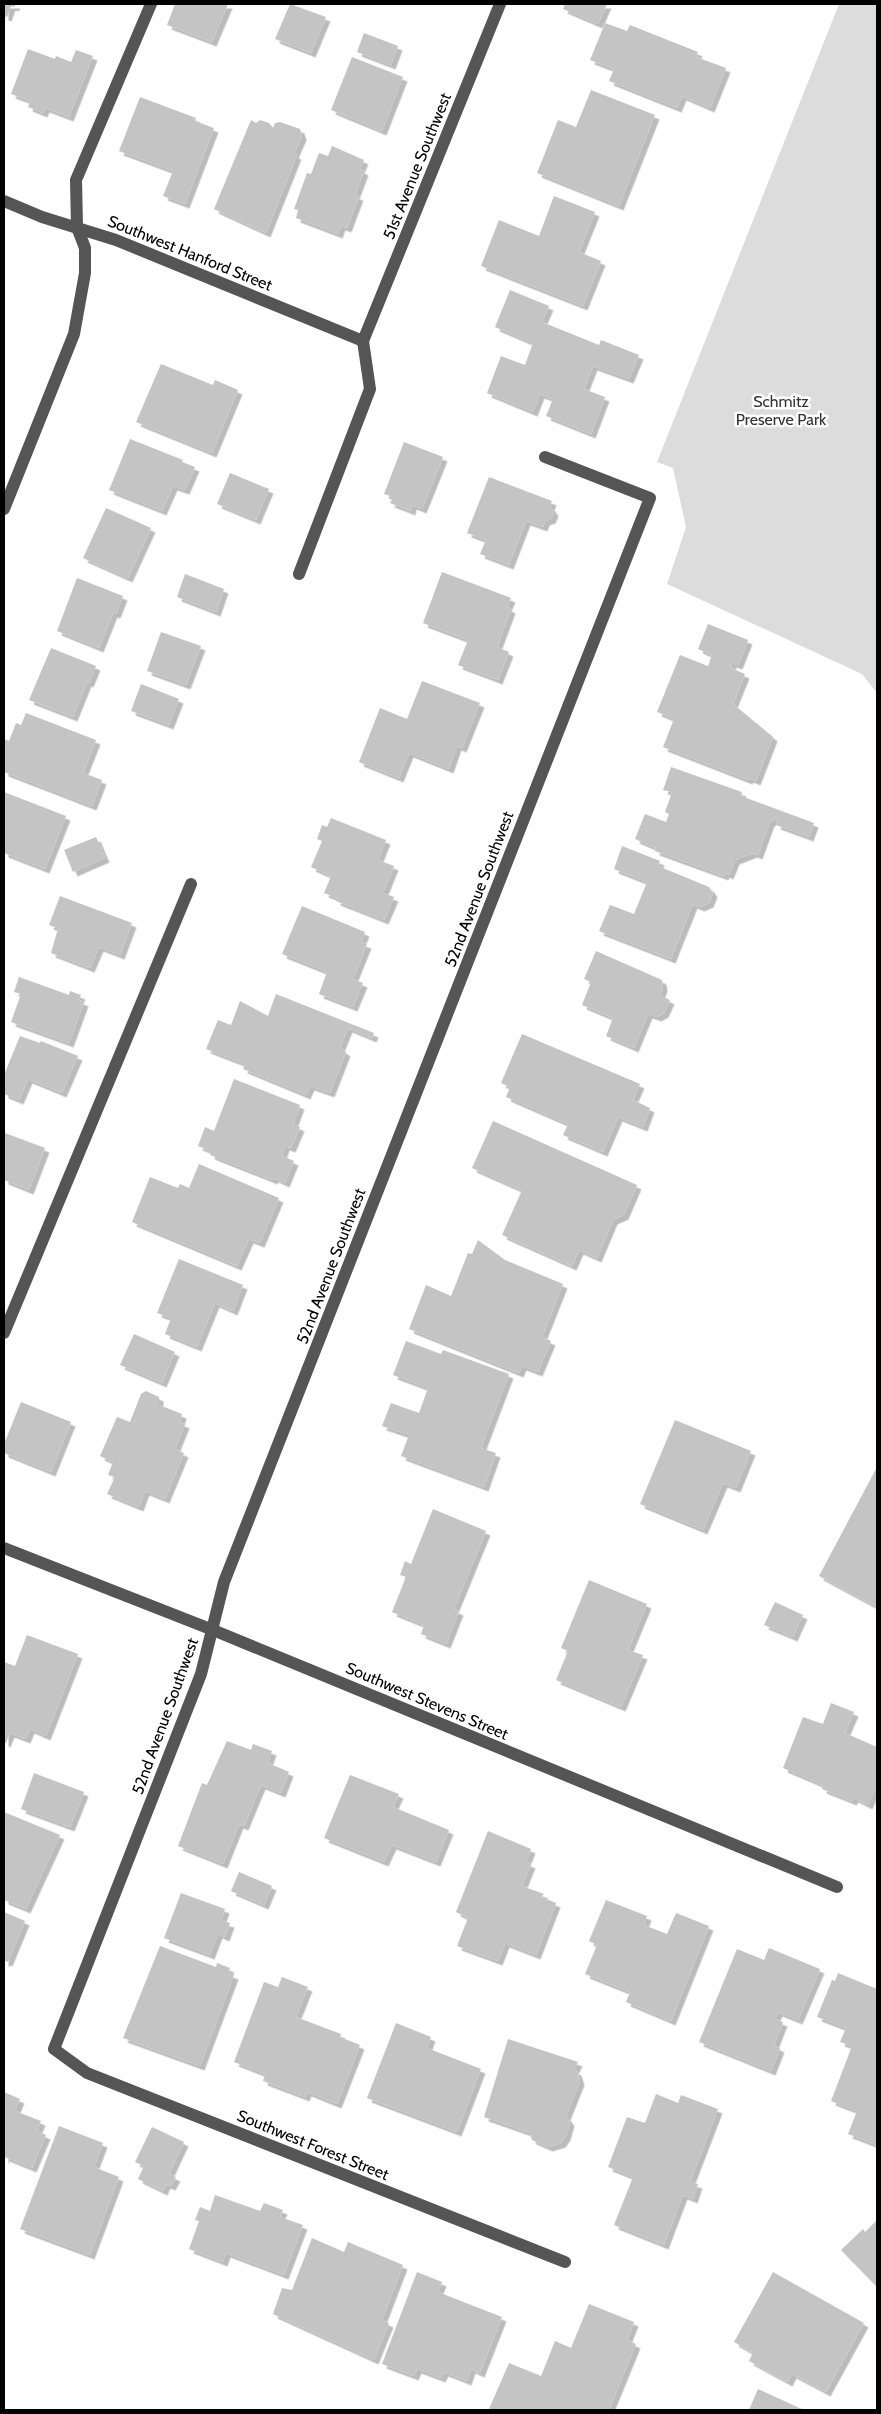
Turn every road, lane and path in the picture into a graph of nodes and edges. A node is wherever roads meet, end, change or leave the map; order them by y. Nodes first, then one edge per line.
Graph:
1 (150, 4) edge
2 (500, 4) edge
3 (4, 201) edge
4 (77, 227) junction
5 (363, 341) junction
6 (545, 457) dead end
7 (4, 509) edge
8 (299, 574) dead end
9 (191, 884) dead end
10 (4, 1333) edge
11 (4, 1548) edge
12 (213, 1630) junction
13 (838, 1888) dead end
14 (54, 2050) joint
15 (565, 2262) dead end

1 - 4 street
2 - 5 street, 51st Avenue Southwest
3 - 4 street, Southwest Hanford Street
4 - 5 street, Southwest Hanford Street
4 - 7 street
5 - 8 street
6 - 12 street, 52nd Avenue Southwest
9 - 10 street
11 - 12 street, Southwest Stevens Street
12 - 13 street, Southwest Stevens Street
12 - 14 street, 52nd Avenue Southwest
14 - 15 street, Southwest Forest Street

